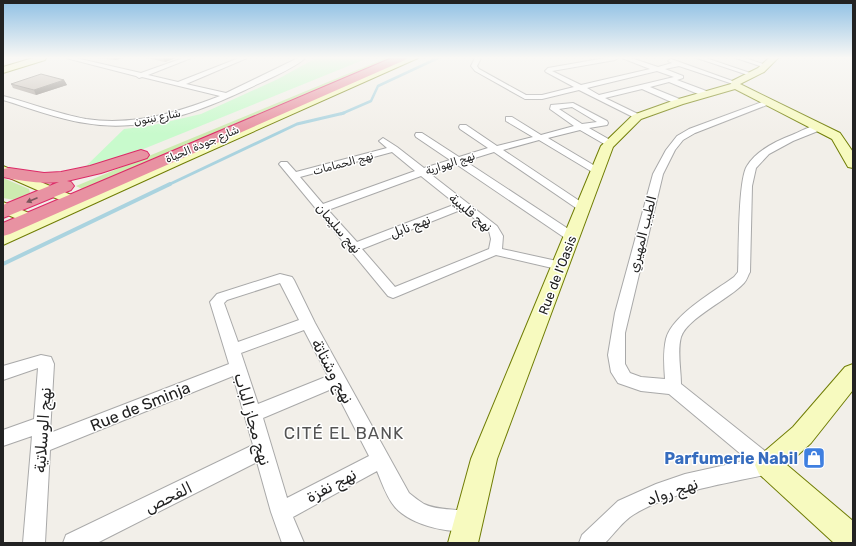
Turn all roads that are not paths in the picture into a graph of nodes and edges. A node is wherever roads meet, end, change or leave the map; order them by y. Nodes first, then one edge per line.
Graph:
1 (249, 83) edge
2 (316, 83) edge
3 (342, 83) edge
4 (355, 83) edge
5 (500, 83) edge
6 (572, 83) edge
7 (593, 83) edge
8 (657, 83) edge
9 (679, 83) edge
10 (179, 84) edge
11 (735, 84) joint
12 (579, 87) junction
13 (644, 87) junction
14 (706, 94) junction
15 (225, 95) junction
16 (3, 98) edge
17 (536, 98) junction
18 (599, 98) junction
19 (679, 102) junction
20 (768, 103) junction
21 (553, 107) junction
22 (637, 117) junction
23 (509, 119) dead end
24 (463, 127) dead end
25 (581, 127) junction
26 (820, 127) junction
27 (419, 135) dead end
28 (540, 137) junction
29 (383, 141) dead end
30 (169, 143) dead end
31 (609, 143) junction
32 (394, 149) junction
33 (495, 149) junction
34 (457, 161) junction
35 (284, 164) dead end
36 (853, 164) edge
37 (597, 171) junction
38 (6, 172) edge
39 (422, 172) junction
40 (293, 176) junction
41 (53, 192) junction
42 (71, 200) junction
43 (464, 205) junction
44 (322, 208) junction
45 (583, 208) junction
46 (5, 210) edge
47 (30, 218) junction
48 (3, 230) edge
49 (572, 237) junction
50 (3, 240) edge
51 (356, 247) junction
52 (495, 251) junction
53 (561, 266) junction
54 (393, 292) joint
55 (222, 297) joint
56 (308, 323) junction
57 (233, 350) junction
58 (238, 368) junction
59 (3, 373) edge
60 (852, 375) edge
61 (338, 379) junction
62 (673, 387) junction
63 (253, 414) junction
64 (42, 424) junction
65 (3, 438) edge
66 (41, 445) junction
67 (262, 450) junction
68 (381, 458) junction
69 (768, 465) junction
70 (281, 512) junction
71 (469, 521) junction
72 (853, 542) edge
73 (34, 543) edge
74 (74, 543) edge
75 (293, 543) edge
76 (463, 543) edge
77 (590, 543) edge

1 - 15 street, شارع نبتون
2 - 30 highway, شارع جودة الحياة
3 - 42 highway, شارع جودة الحياة
4 - 50 street
5 - 17 street
6 - 12 street
7 - 12 street
8 - 13 street
9 - 14 street
10 - 15 street
11 - 14 street, Rue de l'Oasis
11 - 20 street
12 - 17 street
12 - 18 street
13 - 18 street
13 - 19 street
14 - 19 street, Rue de l'Oasis
15 - 16 street, شارع نبتون
17 - 21 street
18 - 22 street
19 - 22 street, Rue de l'Oasis
20 - 26 street
20 - 62 street, الطيب المهيري
21 - 25 street
21 - 25 street, نهج الهوارية
22 - 31 street, Rue de l'Oasis
23 - 28 street
24 - 33 street
25 - 28 street, نهج الهوارية
25 - 31 street
26 - 36 street
26 - 62 street
27 - 34 street
28 - 33 street, نهج الهوارية
28 - 37 street
29 - 32 street, نهج قليبية
31 - 37 street, Rue de l'Oasis
32 - 39 street, نهج قليبية
32 - 40 street, نهج الحمامات
33 - 34 street, نهج الهوارية
33 - 45 street
34 - 39 street, نهج الهوارية
34 - 49 street
35 - 40 street, نهج سليمان
37 - 45 street, Rue de l'Oasis
38 - 41 street
38 - 41 highway
39 - 43 street, نهج قليبية
39 - 44 street, نهج الهوارية
40 - 44 street, نهج سليمان
41 - 42 street
41 -> 46 highway
42 - 47 highway, شارع جودة الحياة
43 - 51 street, نهج نابل
43 - 52 street, نهج قليبية
44 - 51 street, نهج سليمان
45 - 49 street, Rue de l'Oasis
46 - 47 street
47 - 48 highway, شارع جودة الحياة
49 - 53 street, Rue de l'Oasis
51 - 54 street, نهج سليمان
52 - 53 street
52 - 54 street, نهج قليبية
53 - 71 street, Rue de l'Oasis
55 - 56 street, نهج وشتاتة
55 - 57 street, نهج مجاز الباب
56 - 57 street
56 - 61 street, نهج وشتاتة
57 - 58 street, نهج مجاز الباب
58 - 63 street, نهج مجاز الباب
58 - 66 street, Rue de Sminja
59 - 64 street, نهج الوسلاتية
60 - 69 street
61 - 63 street
61 - 68 street, نهج وشتاتة
62 - 69 street
63 - 67 street, نهج مجاز الباب
64 - 65 street
64 - 66 street, نهج الوسلاتية
66 - 73 street, نهج الوسلاتية
67 - 70 street, نهج مجاز الباب
67 - 74 street, الفحص
68 - 70 street, نهج نفزة
68 - 71 street, نهج وشتاتة
69 - 72 street
69 - 77 street, نهج رواد
70 - 75 street, نهج مجاز الباب
71 - 76 street, Rue de l'Oasis

